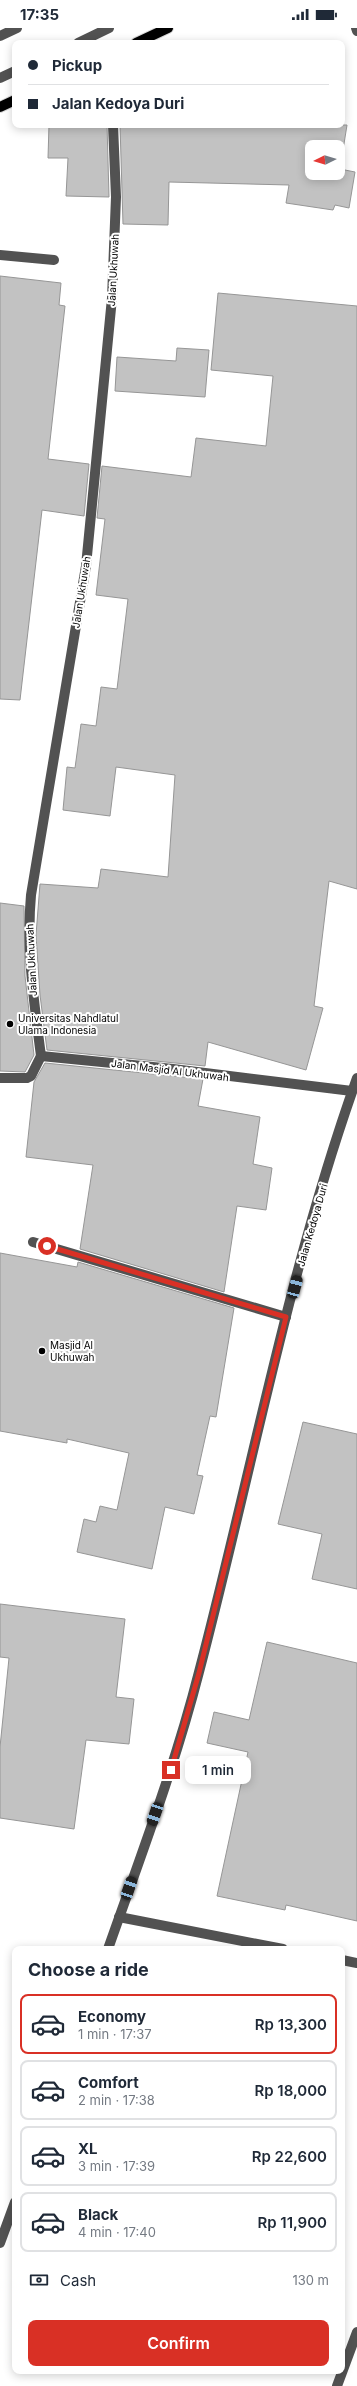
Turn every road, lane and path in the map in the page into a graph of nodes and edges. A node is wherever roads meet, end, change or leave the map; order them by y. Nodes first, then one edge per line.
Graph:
1 (17, 28) edge
2 (109, 28) edge
3 (168, 28) edge
4 (356, 28) edge
5 (357, 31) edge
6 (0, 36) edge
7 (84, 40) edge
8 (142, 40) edge
9 (12, 72) edge
10 (0, 78) edge
11 (12, 101) edge
12 (0, 107) edge
13 (113, 128) edge
14 (0, 255) edge
15 (54, 260) dead end
16 (41, 1056) junction
17 (0, 1078) edge
18 (357, 1078) edge
19 (352, 1092) junction
20 (32, 1242) dead end
21 (286, 1317) junction
22 (119, 1917) junction
23 (109, 1946) edge
24 (268, 1946) edge
25 (345, 1961) edge
26 (357, 1963) edge
27 (12, 2210) edge
28 (0, 2243) edge
29 (357, 2332) edge
30 (354, 2347) edge
31 (345, 2368) edge
32 (342, 2374) edge
33 (337, 2386) edge

1 - 6 street
2 - 7 street
3 - 8 main road
4 - 5 street
9 - 10 street
11 - 12 main road
13 - 16 street, Jalan Ukhuwah
14 - 15 street
16 - 17 street
16 - 19 street, Jalan Masjid Al Ukhuwah
18 - 19 street, Jalan Kedoya Duri
19 - 21 street, Jalan Kedoya Duri
20 - 21 street
21 - 22 street, Jalan Kedoya Duri
22 - 23 street, Jalan Kedoya Duri
22 - 24 street
25 - 26 street
27 - 28 street
29 - 30 street
30 - 31 street
32 - 33 street

